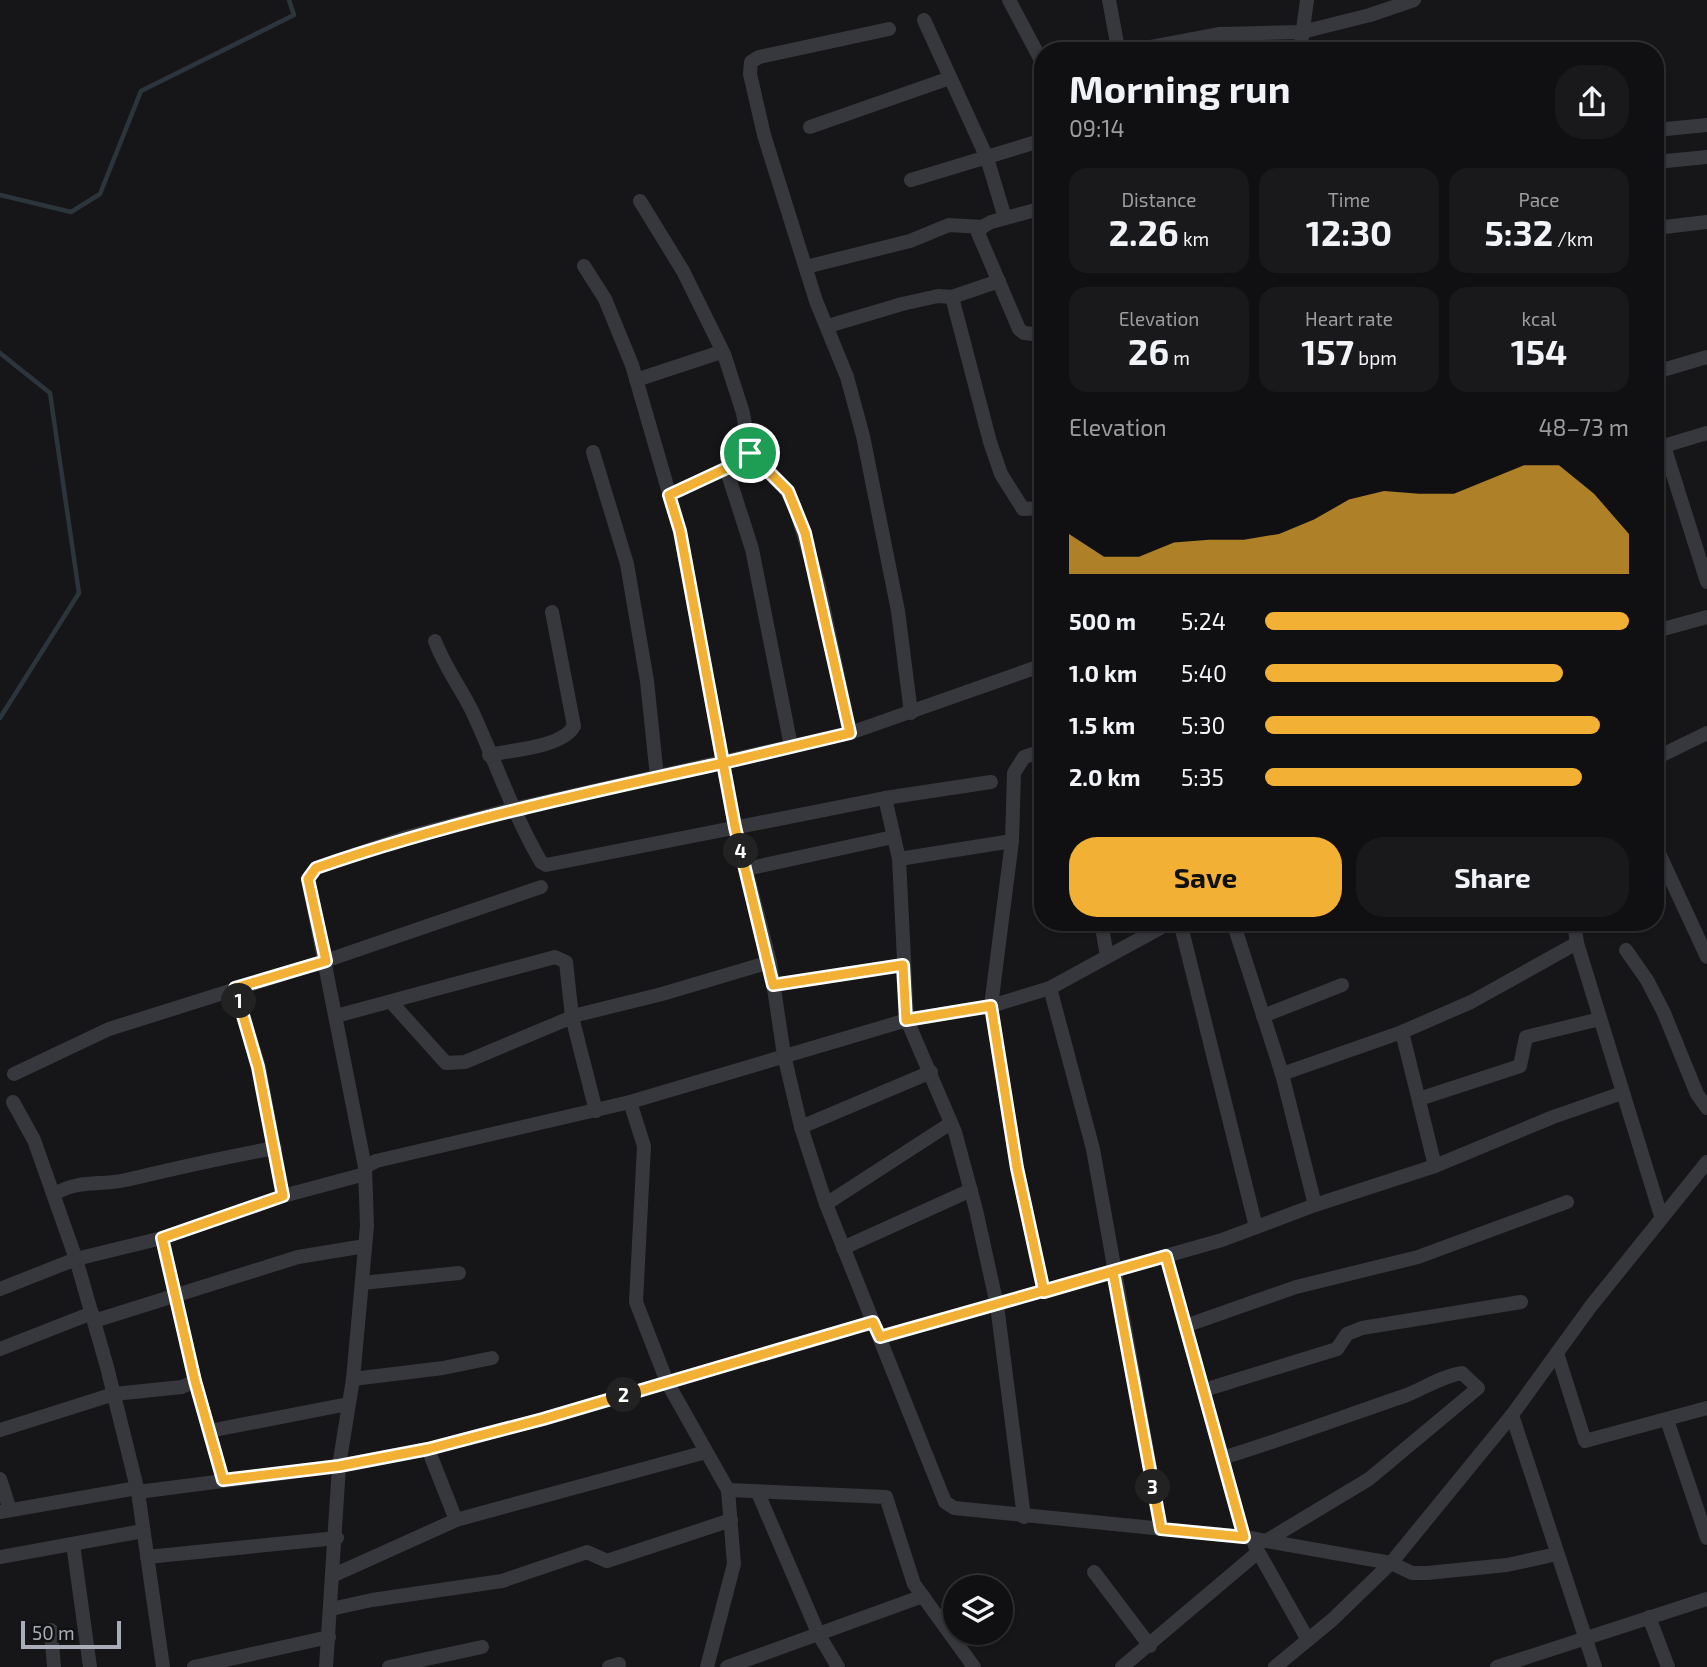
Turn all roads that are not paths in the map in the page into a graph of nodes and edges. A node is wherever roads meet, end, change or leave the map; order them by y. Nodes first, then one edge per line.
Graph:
1 (1009, 0) edge
2 (1109, 0) edge
3 (1307, 0) edge
4 (1414, 0) edge
5 (924, 20) dead end
6 (889, 29) dead end
7 (1302, 32) junction
8 (1117, 42) edge
9 (1213, 42) edge
10 (1301, 42) edge
11 (1034, 47) edge
12 (950, 78) junction
13 (1707, 125) edge
14 (810, 127) dead end
15 (1664, 129) edge
16 (1034, 143) edge
17 (1707, 157) edge
18 (988, 158) junction
19 (1664, 161) edge
20 (911, 180) dead end
21 (640, 201) dead end
22 (1034, 210) edge
23 (1005, 218) junction
24 (1707, 222) edge
25 (982, 227) junction
26 (1664, 227) edge
27 (584, 266) dead end
28 (806, 267) junction
29 (999, 281) junction
30 (952, 297) junction
31 (828, 326) junction
32 (1034, 334) edge
33 (720, 352) junction
34 (1707, 357) edge
35 (1664, 370) edge
36 (636, 380) junction
37 (1707, 433) edge
38 (1664, 446) edge
39 (593, 452) dead end
40 (750, 453) junction
41 (1664, 458) edge
42 (726, 468) junction
43 (669, 495) junction
44 (1034, 508) edge
45 (1707, 582) edge
46 (552, 612) dead end
47 (1707, 617) edge
48 (1664, 629) edge
49 (435, 642) dead end
50 (1034, 669) edge
51 (911, 713) junction
52 (850, 733) junction
53 (1706, 735) edge
54 (791, 746) junction
55 (1034, 754) edge
56 (1664, 754) edge
57 (489, 755) junction
58 (723, 763) junction
59 (657, 777) junction
60 (991, 782) dead end
61 (885, 798) junction
62 (513, 809) junction
63 (735, 827) junction
64 (893, 837) junction
65 (1012, 841) junction
66 (899, 859) junction
67 (1664, 863) edge
68 (746, 869) junction
69 (541, 887) dead end
70 (1103, 931) edge
71 (1154, 931) edge
72 (1182, 931) edge
73 (1236, 931) edge
74 (1575, 931) edge
75 (1577, 943) junction
76 (1626, 950) dead end
77 (1107, 956) junction
78 (1707, 957) edge
79 (326, 961) junction
80 (769, 962) junction
81 (903, 965) junction
82 (773, 985) junction
83 (1342, 985) dead end
84 (235, 988) junction
85 (1051, 988) junction
86 (391, 1002) junction
87 (991, 1006) junction
88 (337, 1016) junction
89 (1263, 1016) junction
90 (572, 1017) junction
91 (1600, 1019) junction
92 (906, 1020) junction
93 (1402, 1032) junction
94 (784, 1055) junction
95 (931, 1072) junction
96 (14, 1074) dead end
97 (1282, 1074) junction
98 (1622, 1093) junction
99 (1419, 1100) junction
100 (13, 1102) dead end
101 (630, 1102) junction
102 (1707, 1108) edge
103 (596, 1111) junction
104 (951, 1123) junction
105 (801, 1127) junction
106 (275, 1148) junction
107 (1707, 1162) edge
108 (1435, 1166) junction
109 (365, 1171) junction
110 (971, 1190) junction
111 (54, 1194) junction
112 (283, 1196) junction
113 (1567, 1202) dead end
114 (826, 1204) junction
115 (1315, 1205) junction
116 (1661, 1216) junction
117 (1256, 1227) junction
118 (162, 1238) junction
119 (365, 1246) junction
120 (843, 1248) junction
121 (1166, 1256) junction
122 (76, 1259) junction
123 (1113, 1272) junction
124 (459, 1273) dead end
125 (362, 1283) junction
126 (0, 1289) edge
127 (1044, 1292) junction
128 (174, 1296) junction
129 (1521, 1302) dead end
130 (997, 1305) junction
131 (93, 1317) junction
132 (873, 1322) junction
133 (1185, 1326) junction
134 (880, 1337) junction
135 (0, 1349) edge
136 (1557, 1353) junction
137 (492, 1358) dead end
138 (353, 1378) junction
139 (195, 1381) junction
140 (667, 1382) junction
141 (1204, 1390) junction
142 (114, 1394) junction
143 (348, 1404) junction
144 (1707, 1408) edge
145 (1512, 1415) junction
146 (1667, 1420) junction
147 (0, 1430) edge
148 (209, 1431) junction
149 (428, 1449) junction
150 (706, 1452) junction
151 (1222, 1458) junction
152 (339, 1466) junction
153 (0, 1479) edge
154 (223, 1480) junction
155 (137, 1490) junction
156 (728, 1490) junction
157 (758, 1493) junction
158 (5, 1511) edge
159 (1024, 1517) junction
160 (456, 1520) junction
161 (731, 1520) junction
162 (1161, 1529) junction
163 (143, 1531) junction
164 (337, 1538) junction
165 (1707, 1538) edge
166 (1255, 1542) junction
167 (73, 1544) junction
168 (1557, 1554) junction
169 (0, 1557) edge
170 (147, 1558) junction
171 (1391, 1563) junction
172 (1094, 1572) dead end
173 (334, 1574) junction
174 (923, 1597) junction
175 (1707, 1599) edge
176 (331, 1609) junction
177 (1649, 1617) junction
178 (51, 1630) dead end
179 (819, 1635) junction
180 (329, 1637) junction
181 (1585, 1638) junction
182 (1308, 1640) junction
183 (1150, 1646) junction
184 (482, 1647) dead end
185 (54, 1667) edge
186 (90, 1667) edge
187 (163, 1667) edge
188 (194, 1667) edge
189 (326, 1667) edge
190 (389, 1667) edge
191 (707, 1667) edge
192 (727, 1667) edge
193 (838, 1667) edge
194 (974, 1667) edge
195 (1122, 1667) edge
196 (1275, 1667) edge
197 (1497, 1667) edge
198 (1595, 1667) edge
199 (1668, 1667) edge

1 - 11 street
2 - 8 street
3 - 7 street
4 - 7 street
5 - 12 street
6 - 28 street
7 - 9 street
7 - 10 street
12 - 14 street
12 - 18 street
13 - 15 street
16 - 18 street
17 - 19 street
18 - 20 street
18 - 23 street
21 - 33 street
22 - 23 street
23 - 25 street
24 - 26 street
25 - 28 street
25 - 29 street
27 - 36 street
28 - 31 street
29 - 30 street
29 - 32 street
30 - 31 street
30 - 44 street
31 - 51 street
33 - 36 street
33 - 40 street
34 - 35 street
36 - 43 street
37 - 38 street
39 - 59 street
40 - 42 street
40 - 52 street
41 - 45 street
42 - 43 street
42 - 54 street
43 - 58 street
46 - 57 street
47 - 48 street
49 - 57 street
50 - 51 street
51 - 52 street
52 - 54 street
53 - 56 street
54 - 58 street
55 - 65 street
57 - 62 street
58 - 59 street
58 - 63 street
59 - 62 street
60 - 61 street
61 - 63 street
61 - 64 street
62 - 63 street
62 - 79 street
63 - 68 street
64 - 66 street
64 - 68 street
65 - 66 street
65 - 87 street
66 - 81 street
67 - 78 street
68 - 80 street
69 - 79 street
70 - 77 street
71 - 77 street
72 - 117 street
73 - 89 street
74 - 75 street
75 - 91 street
75 - 93 street
76 - 102 street
77 - 85 street
79 - 84 street
79 - 88 street
80 - 82 street
80 - 90 street
81 - 82 street
81 - 92 street
82 - 94 street
83 - 89 street
84 - 96 street
84 - 106 street
85 - 87 street
85 - 123 street
86 - 88 street
86 - 90 street
86 - 90 street
87 - 92 street
87 - 127 street
88 - 109 street
89 - 97 street
90 - 103 street
91 - 98 street
91 - 99 street
92 - 94 street
92 - 95 street
93 - 97 street
93 - 99 street
94 - 101 street
94 - 105 street
95 - 104 street
95 - 105 street
97 - 115 street
98 - 108 street
98 - 116 street
99 - 108 street
100 - 111 street
101 - 103 street
101 - 140 street
103 - 109 street
104 - 110 street
104 - 114 street
105 - 114 street
106 - 111 street
106 - 112 street
107 - 116 street
108 - 115 street
109 - 112 street
109 - 119 street
110 - 120 street
110 - 130 street
111 - 122 street
112 - 118 street
113 - 133 street
114 - 120 street
115 - 117 street
116 - 136 street
117 - 121 street
118 - 122 street
118 - 128 street
119 - 125 street
119 - 128 street
120 - 132 street
121 - 123 street
121 - 133 street
122 - 126 street
122 - 131 street
123 - 127 street
123 - 162 street
124 - 125 street
125 - 138 street
127 - 130 street
128 - 131 street
128 - 139 street
129 - 141 street
130 - 134 street
130 - 159 street
131 - 135 street
131 - 142 street
132 - 134 street
132 - 140 street
133 - 141 street
134 - 159 street
136 - 145 street
136 - 146 street
137 - 138 street
138 - 143 street
139 - 142 street
139 - 148 street
140 - 149 street
140 - 150 street
141 - 151 street
142 - 147 street
142 - 155 street
143 - 148 street
143 - 152 street
144 - 146 street
145 - 168 street
145 - 171 street
146 - 165 street
148 - 154 street
149 - 152 street
149 - 160 street
150 - 156 street
150 - 160 street
151 - 166 street
151 - 166 street
152 - 154 street
152 - 164 street
153 - 158 street
154 - 155 street
155 - 158 street
155 - 163 street
156 - 157 street
156 - 161 street
157 - 174 street
157 - 179 street
159 - 162 street
160 - 173 street
161 - 176 street
161 - 191 street
162 - 166 street
163 - 167 street
163 - 170 street
164 - 170 street
164 - 173 street
166 - 171 street
166 - 182 street
166 - 183 street
167 - 169 street
167 - 186 street
168 - 171 street
168 - 181 street
170 - 187 street
171 - 182 street
172 - 183 street
173 - 176 street
174 - 179 street
174 - 194 street
175 - 177 street
176 - 180 street
177 - 181 street
177 - 199 street
178 - 185 street
179 - 192 street
179 - 193 street
180 - 188 street
180 - 189 street
181 - 197 street
181 - 198 street
182 - 196 street
183 - 195 street
184 - 190 street

